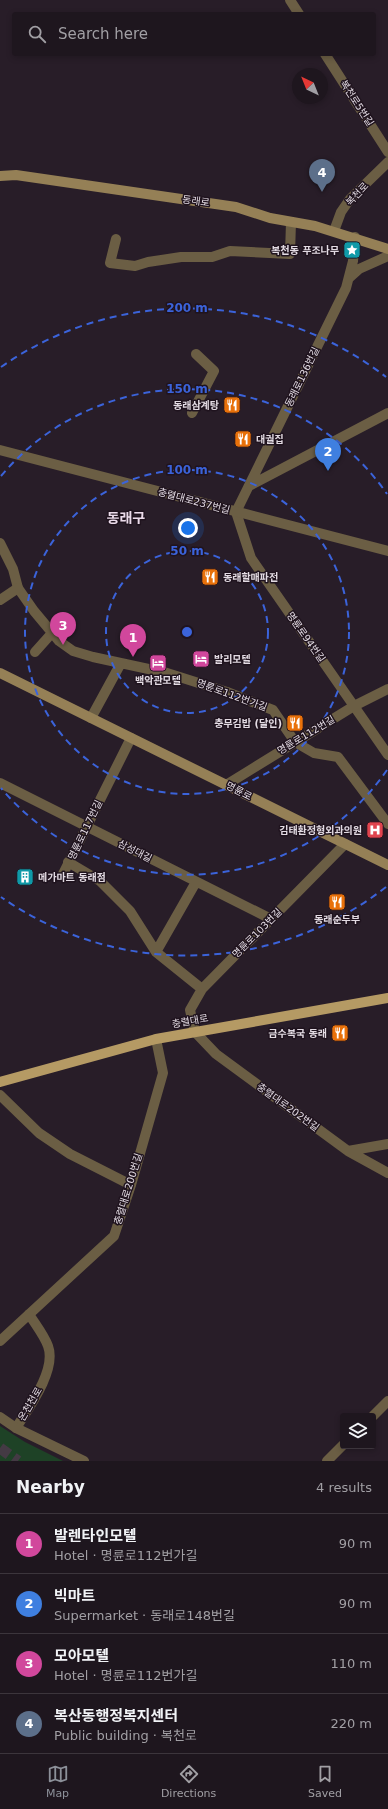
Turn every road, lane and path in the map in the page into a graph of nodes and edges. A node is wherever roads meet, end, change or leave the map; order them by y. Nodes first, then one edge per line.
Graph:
1 (290, 0) edge
2 (298, 12) edge
3 (326, 56) edge
4 (388, 152) edge
5 (388, 162) edge
6 (0, 176) edge
7 (291, 222) junction
8 (334, 231) junction
9 (355, 237) junction
10 (116, 240) dead end
11 (388, 249) edge
12 (388, 256) edge
13 (349, 278) junction
14 (196, 354) dead end
15 (192, 413) dead end
16 (388, 413) edge
17 (0, 450) edge
18 (249, 486) junction
19 (236, 512) junction
20 (0, 543) edge
21 (388, 551) edge
22 (18, 588) junction
23 (0, 600) edge
24 (52, 633) junction
25 (35, 652) dead end
26 (120, 663) junction
27 (0, 672) edge
28 (388, 689) edge
29 (354, 706) junction
30 (91, 718) junction
31 (131, 738) junction
32 (295, 742) junction
33 (388, 755) edge
34 (0, 783) edge
35 (226, 785) junction
36 (388, 824) edge
37 (86, 827) junction
38 (345, 844) junction
39 (68, 862) junction
40 (388, 865) edge
41 (62, 874) dead end
42 (196, 882) junction
43 (271, 920) junction
44 (156, 952) junction
45 (202, 989) junction
46 (388, 998) edge
47 (195, 1032) junction
48 (156, 1039) junction
49 (0, 1082) edge
50 (0, 1095) edge
51 (388, 1144) edge
52 (348, 1151) junction
53 (388, 1173) edge
54 (131, 1185) junction
55 (30, 1314) junction
56 (1, 1338) edge
57 (388, 1401) edge
58 (376, 1413) edge
59 (0, 1417) edge
60 (16, 1428) junction
61 (340, 1448) edge
62 (84, 1461) edge
63 (327, 1461) edge

1 - 2 street
3 - 4 street, 복천로5번길
5 - 8 street, 복천로
6 - 7 main road, 동래로
7 - 8 main road, 동래로
7 - 10 street
8 - 9 main road, 동래로
9 - 11 main road, 동래로
9 - 13 street, 동래로136번길
12 - 13 street
13 - 18 street, 동래로136번길
14 - 15 street
16 - 18 street
17 - 19 street, 충렬대로237번길
18 - 19 street, 동래로136번길
19 - 21 street, 충렬대로237번길
19 - 29 street, 명륜로94번길
20 - 22 street, 명륜로112번가길
22 - 23 street
22 - 24 street, 명륜로112번가길
24 - 25 street
24 - 26 street, 명륜로112번가길
26 - 30 street
26 - 32 street, 명륜로112번가길
27 - 30 main road, 명륜로
28 - 29 street, 명륜로112번길
29 - 32 street, 명륜로112번길
29 - 33 street, 명륜로94번길
30 - 31 main road, 명륜로
31 - 35 main road, 명륜로
31 - 37 street, 명륜로117번길
32 - 35 street, 명륜로112번길
32 - 36 street
34 - 37 street, 삼성대길
35 - 38 main road, 명륜로
37 - 39 street, 명륜로117번길
37 - 42 street, 삼성대길
38 - 40 main road, 명륜로
38 - 43 street, 명륜로103번길
39 - 41 street
39 - 44 street, 명륜로117번길
42 - 43 street, 삼성대길
42 - 44 street
43 - 45 street, 명륜로103번길
44 - 45 street, 명륜로117번길
45 - 47 street, 명륜로103번길
46 - 47 main road, 충렬대로
47 - 48 main road, 충렬대로
47 - 52 street, 충렬대로202번길
48 - 49 main road, 충렬대로
48 - 54 street, 충렬대로200번길
50 - 54 street
51 - 52 street
52 - 53 street, 충렬대로202번길
54 - 55 street, 충렬대로200번길
55 - 56 street, 충렬대로200번길
55 - 60 street, 온천천로
57 - 58 street
59 - 60 street, 온천천로
60 - 62 street, 온천천로
61 - 63 street

